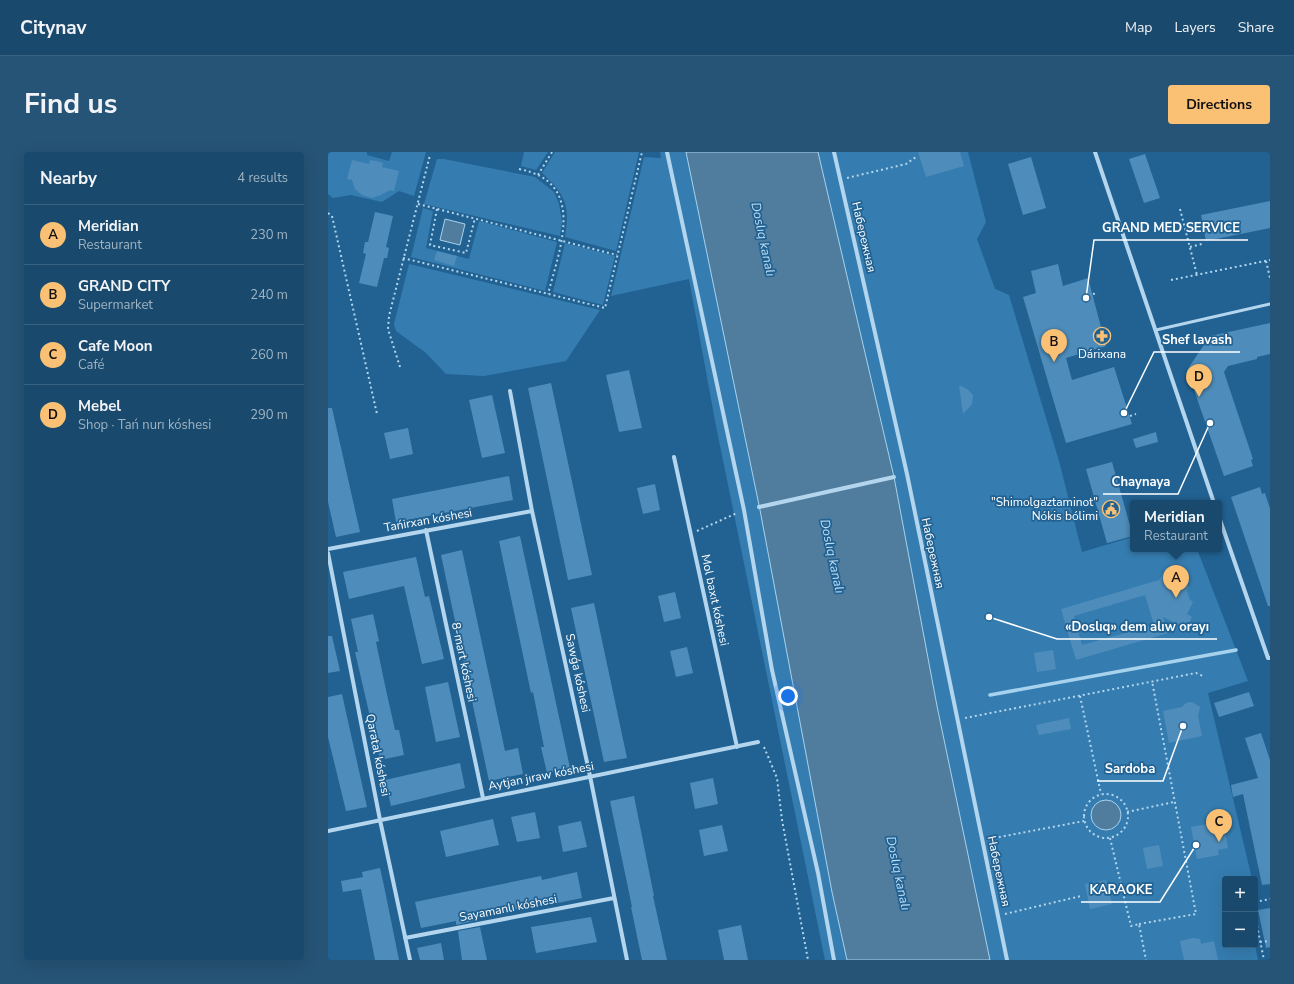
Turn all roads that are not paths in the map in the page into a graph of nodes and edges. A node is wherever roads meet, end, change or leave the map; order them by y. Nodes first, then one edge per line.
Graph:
1 (667, 152) edge
2 (834, 152) edge
3 (1095, 152) edge
4 (1270, 304) edge
5 (1156, 330) junction
6 (510, 391) dead end
7 (674, 457) dead end
8 (894, 478) dead end
9 (1213, 500) edge
10 (759, 507) dead end
11 (532, 511) junction
12 (1222, 525) edge
13 (426, 530) junction
14 (328, 549) edge
15 (328, 553) edge
16 (1269, 658) edge
17 (758, 742) road end
18 (737, 747) junction
19 (590, 776) junction
20 (483, 798) junction
21 (380, 820) junction
22 (328, 831) edge
23 (614, 898) junction
24 (406, 938) junction
25 (410, 960) edge
26 (627, 960) edge
27 (834, 960) edge
28 (1007, 960) edge

1 - 27 street
2 - 28 street, Набережная
3 - 5 street
4 - 5 lane
5 - 9 street
6 - 11 street, Sawǵa kóshesi
7 - 18 street, Mol baxıt kóshesi
8 - 10 street
11 - 13 street, Tańirxan kóshesi
11 - 19 street, Sawǵa kóshesi
12 - 16 street
13 - 14 street, Tańirxan kóshesi
13 - 20 street, 8-mart kóshesi
15 - 21 street, Qaratal kóshesi
17 - 18 street, Aytjan jıraw kóshesi
18 - 19 street, Aytjan jıraw kóshesi
19 - 20 street, Aytjan jıraw kóshesi
19 - 23 street, Sawǵa kóshesi
20 - 21 street, Aytjan jıraw kóshesi
21 - 22 street, Aytjan jıraw kóshesi
21 - 24 street, Qaratal kóshesi
23 - 24 street, Sayamanlı kóshesi
23 - 26 street, Sawǵa kóshesi
24 - 25 street, Qaratal kóshesi

